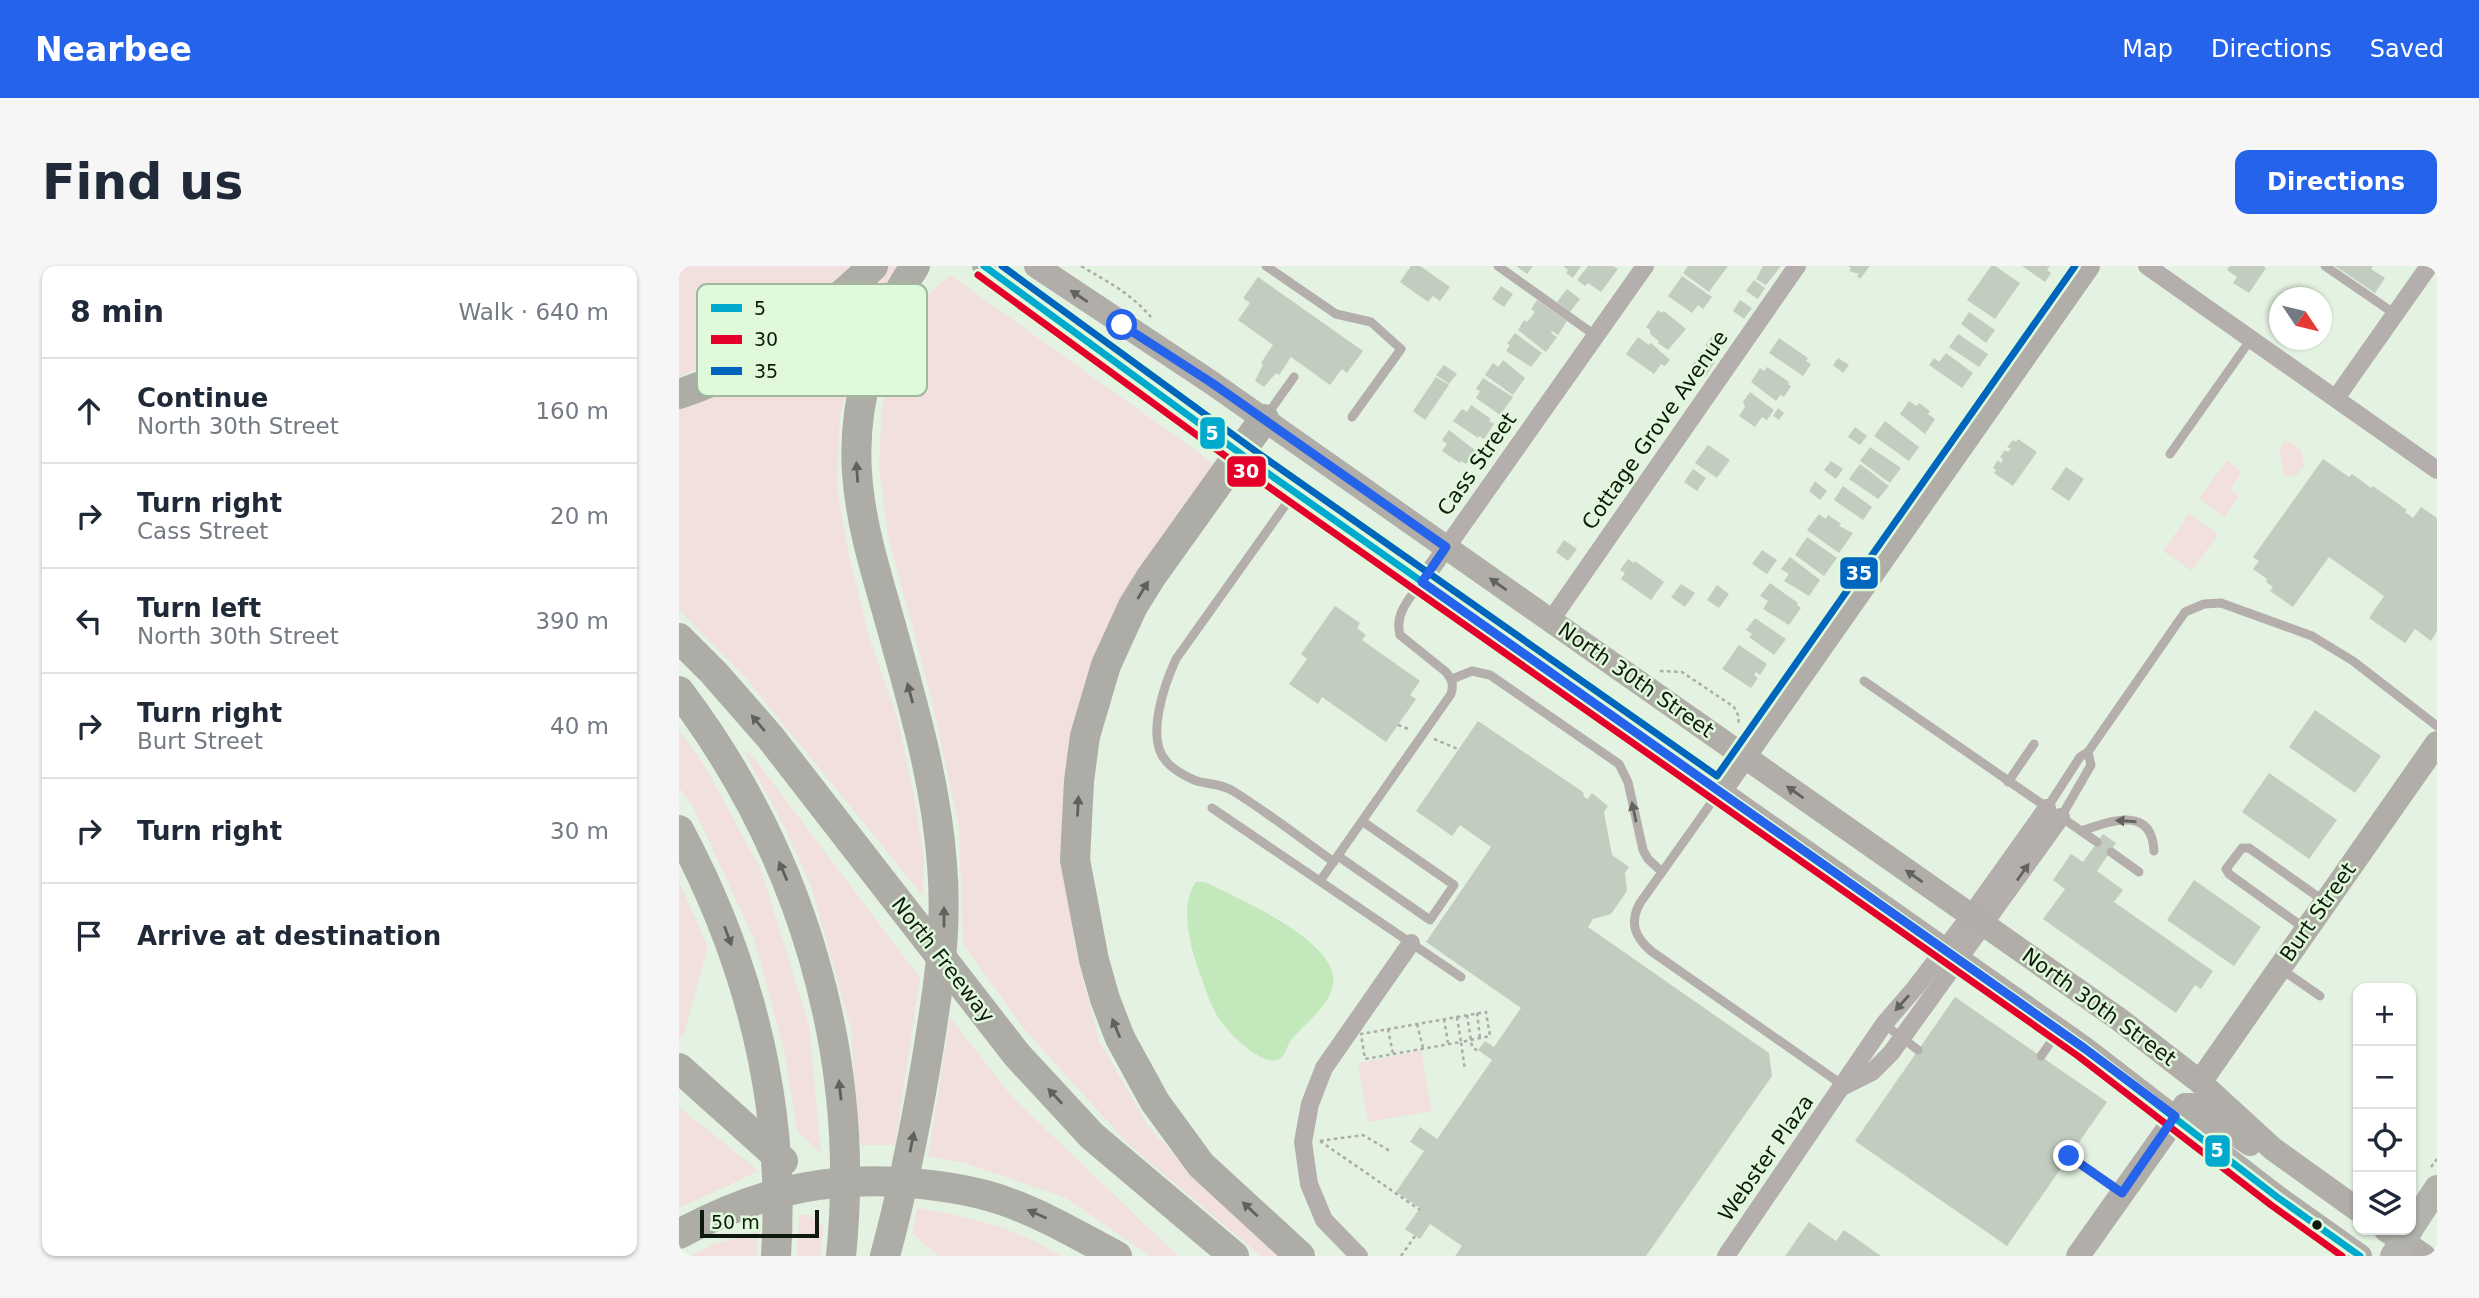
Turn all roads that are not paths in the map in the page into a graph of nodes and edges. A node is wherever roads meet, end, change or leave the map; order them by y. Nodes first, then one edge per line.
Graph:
1 (873, 266) edge
2 (915, 266) edge
3 (983, 266) edge
4 (1036, 266) edge
5 (1266, 266) edge
6 (1497, 266) edge
7 (1645, 266) edge
8 (1797, 266) edge
9 (2088, 266) edge
10 (2147, 266) edge
11 (2325, 266) edge
12 (2428, 266) edge
13 (854, 284) edge
14 (903, 284) edge
15 (2395, 314) junction
16 (1596, 335) junction
17 (2251, 339) junction
18 (1294, 377) dead end
19 (697, 387) edge
20 (679, 394) edge
21 (863, 396) edge
22 (2336, 398) junction
23 (1352, 417) dead end
24 (1264, 419) junction
25 (1240, 453) junction
26 (2170, 454) dead end
27 (2437, 470) edge
28 (1295, 492) junction
29 (1446, 547) junction
30 (1422, 582) junction
31 (1551, 620) junction
32 (679, 638) edge
33 (1452, 679) junction
34 (1864, 681) dead end
35 (679, 691) edge
36 (2437, 726) edge
37 (2437, 743) edge
38 (2034, 744) dead end
39 (2088, 752) junction
40 (1745, 756) junction
41 (2008, 782) junction
42 (1720, 791) junction
43 (1212, 808) dead end
44 (2054, 813) junction
45 (1362, 821) junction
46 (679, 830) edge
47 (2081, 831) junction
48 (2097, 842) dead end
49 (2154, 851) dead end
50 (2111, 852) dead end
51 (1336, 859) junction
52 (1663, 872) junction
53 (2139, 872) dead end
54 (1320, 881) junction
55 (2326, 902) junction
56 (1977, 921) junction
57 (2307, 929) junction
58 (1411, 943) junction
59 (1952, 955) junction
60 (2280, 968) junction
61 (1461, 977) dead end
62 (2320, 996) dead end
63 (1884, 1024) junction
64 (2060, 1030) junction
65 (1903, 1037) junction
66 (1918, 1050) dead end
67 (2041, 1056) dead end
68 (679, 1068) edge
69 (679, 1075) edge
70 (2200, 1082) junction
71 (1844, 1086) junction
72 (710, 1097) junction
73 (2175, 1116) junction
74 (1092, 1136) junction
75 (2069, 1156) dead end
76 (2295, 1165) junction
77 (2437, 1188) edge
78 (2122, 1193) junction
79 (2353, 1206) edge
80 (1067, 1230) junction
81 (679, 1234) edge
82 (2404, 1240) edge
83 (776, 1256) edge
84 (841, 1256) edge
85 (885, 1256) edge
86 (895, 1256) edge
87 (1102, 1256) edge
88 (1117, 1256) edge
89 (1206, 1256) edge
90 (1234, 1256) edge
91 (1300, 1256) edge
92 (1359, 1256) edge
93 (1726, 1256) edge
94 (2078, 1256) edge
95 (2360, 1256) edge

1 - 13 highway
14 -> 2 highway
3 - 25 main road, North 30th Street
24 -> 4 main road, North 30th Street
5 - 23 lane
6 - 16 lane
7 - 16 street, Cass Street
8 - 31 street, Cottage Grove Avenue
9 - 40 main road
10 - 17 street
11 - 15 lane
12 - 15 street
15 - 22 street
16 - 29 street, Cass Street
17 - 22 street
17 - 26 lane
18 - 24 lane
19 - 20 highway
85 -> 21 highway
22 - 27 street
24 - 25 highway
24 - 29 main road, North 30th Street
25 - 28 main road, North 30th Street
91 -> 25 highway
28 - 30 main road, North 30th Street
28 - 51 lane
29 - 30 street, Cass Street
31 -> 29 main road, North 30th Street
30 - 33 lane, Cass Street
30 - 42 main road, North 30th Street
31 - 40 main road, North 30th Street
74 -> 32 highway, North Freeway
33 - 45 lane
52 -> 33 lane
34 - 41 lane
84 -> 35 highway
36 - 39 lane
37 - 55 main road, Burt Street
38 - 41 lane
39 - 44 lane
39 - 44 lane
40 - 42 main road
56 -> 40 main road, North 30th Street
41 - 44 lane
42 - 52 lane
42 - 59 main road, North 30th Street
43 - 54 lane
44 - 47 lane
44 - 56 street, Webster Plaza
45 - 51 lane
45 - 51 lane
46 -> 83 highway
47 - 48 lane
49 -> 47 lane
50 - 53 lane
51 - 54 lane
52 - 71 lane
54 - 58 lane
55 - 57 main road, Burt Street
55 - 57 lane
56 - 59 street, Webster Plaza
56 - 70 main road, North 30th Street
57 - 60 main road, Burt Street
58 - 61 lane
58 - 92 street
59 -> 63 street, Webster Plaza
59 - 64 main road, North 30th Street
59 - 65 street, Webster Plaza
60 - 62 lane
60 - 70 main road, Burt Street
63 - 65 lane
63 - 71 street, Webster Plaza
64 - 67 lane
64 - 73 main road, North 30th Street
65 - 66 lane
65 - 71 street, Webster Plaza
68 - 72 highway
69 - 72 highway
70 - 76 main road, North 30th Street
71 - 93 street, Webster Plaza
72 - 86 highway
73 - 76 main road
73 - 78 main road
73 - 95 main road, North 30th Street
74 - 89 highway
74 - 90 highway, North Freeway
75 - 78 lane
76 - 79 main road, North 30th Street
77 - 82 main road
78 - 94 main road
80 -> 81 highway
80 - 87 highway
80 - 88 highway

